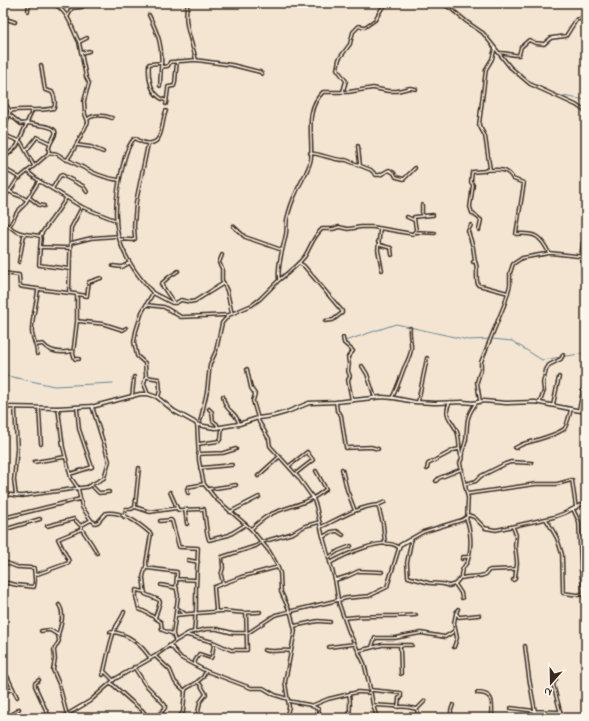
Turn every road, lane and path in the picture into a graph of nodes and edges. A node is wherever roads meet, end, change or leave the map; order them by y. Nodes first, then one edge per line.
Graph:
1 (29, 3) edge
2 (53, 3) edge
3 (188, 3) edge
4 (388, 3) edge
5 (442, 3) edge
6 (82, 7) dead end
7 (28, 11) dead end
8 (149, 15) dead end
9 (68, 16) junction
10 (586, 17) edge
11 (3, 18) edge
12 (15, 22) dead end
13 (87, 38) dead end
14 (79, 42) junction
15 (496, 48) junction
16 (89, 51) dead end
17 (81, 52) junction
18 (499, 53) junction
19 (196, 60) junction
20 (177, 61) junction
21 (162, 63) junction
22 (41, 65) dead end
23 (161, 67) junction
24 (262, 74) dead end
25 (160, 86) dead end
26 (416, 89) dead end
27 (343, 92) junction
28 (3, 100) edge
29 (167, 101) junction
30 (166, 104) dead end
31 (10, 111) junction
32 (32, 111) junction
33 (166, 111) dead end
34 (586, 112) edge
35 (9, 115) junction
36 (112, 118) dead end
37 (88, 119) junction
38 (27, 122) junction
39 (18, 141) junction
40 (50, 143) junction
41 (148, 144) junction
42 (77, 145) junction
43 (358, 146) dead end
44 (26, 151) junction
45 (103, 152) dead end
46 (49, 153) junction
47 (310, 153) junction
48 (3, 159) edge
49 (67, 160) junction
50 (360, 165) junction
51 (34, 166) junction
52 (3, 168) edge
53 (416, 168) dead end
54 (490, 169) junction
55 (28, 172) junction
56 (20, 178) junction
57 (119, 180) junction
58 (39, 181) junction
59 (52, 189) junction
60 (9, 191) junction
61 (87, 192) dead end
62 (29, 197) junction
63 (3, 198) edge
64 (66, 198) junction
65 (27, 200) junction
66 (422, 205) dead end
67 (44, 206) dead end
68 (82, 207) junction
69 (433, 215) dead end
70 (422, 216) junction
71 (407, 217) dead end
72 (115, 220) junction
73 (414, 220) junction
74 (3, 224) edge
75 (471, 225) dead end
76 (9, 226) junction
77 (233, 226) dead end
78 (380, 229) junction
79 (479, 230) dead end
80 (415, 232) junction
81 (435, 232) dead end
82 (24, 235) junction
83 (40, 236) junction
84 (118, 238) junction
85 (586, 240) edge
86 (378, 241) junction
87 (70, 244) junction
88 (40, 247) junction
89 (70, 248) junction
90 (282, 250) junction
91 (550, 254) junction
92 (222, 255) dead end
93 (392, 255) dead end
94 (584, 257) edge
95 (19, 262) dead end
96 (130, 262) junction
97 (299, 263) junction
98 (113, 266) dead end
99 (70, 269) junction
100 (382, 270) dead end
101 (178, 271) dead end
102 (3, 273) edge
103 (583, 276) dead end
104 (101, 278) dead end
105 (279, 280) junction
106 (224, 282) junction
107 (38, 289) junction
108 (69, 293) junction
109 (153, 293) junction
110 (508, 293) junction
111 (76, 294) junction
112 (174, 303) junction
113 (147, 305) junction
114 (232, 314) junction
115 (229, 315) junction
116 (77, 321) junction
117 (325, 321) dead end
118 (126, 328) dead end
119 (410, 328) dead end
120 (343, 338) dead end
121 (36, 345) junction
122 (73, 351) junction
123 (37, 354) dead end
124 (563, 355) dead end
125 (427, 358) dead end
126 (79, 359) dead end
127 (362, 366) dead end
128 (247, 369) dead end
129 (586, 375) edge
130 (146, 376) junction
131 (134, 377) dead end
132 (560, 377) dead end
133 (148, 394) junction
134 (223, 396) dead end
135 (132, 397) junction
136 (158, 398) junction
137 (375, 398) junction
138 (392, 398) junction
139 (352, 401) junction
140 (480, 401) junction
141 (336, 402) junction
142 (418, 402) junction
143 (450, 402) junction
144 (540, 402) junction
145 (471, 403) junction
146 (476, 403) junction
147 (553, 405) junction
148 (92, 406) junction
149 (77, 407) junction
150 (473, 407) junction
151 (3, 408) edge
152 (15, 408) junction
153 (40, 408) junction
154 (58, 408) junction
155 (209, 409) dead end
156 (571, 409) junction
157 (579, 410) junction
158 (586, 412) edge
159 (258, 418) junction
160 (198, 424) junction
161 (239, 424) junction
162 (222, 427) junction
163 (218, 428) junction
164 (41, 444) dead end
165 (198, 444) junction
166 (515, 448) dead end
167 (236, 449) dead end
168 (378, 449) dead end
169 (459, 449) junction
170 (198, 454) junction
171 (279, 456) junction
172 (462, 456) junction
173 (65, 457) junction
174 (34, 462) dead end
175 (532, 463) dead end
176 (232, 465) dead end
177 (289, 466) junction
178 (139, 468) dead end
179 (200, 468) junction
180 (342, 469) dead end
181 (427, 469) dead end
182 (462, 469) junction
183 (316, 471) dead end
184 (70, 474) junction
185 (295, 474) junction
186 (258, 476) dead end
187 (436, 480) dead end
188 (204, 484) junction
189 (466, 484) junction
190 (236, 485) dead end
191 (92, 486) junction
192 (78, 488) junction
193 (208, 490) junction
194 (109, 492) dead end
195 (170, 492) dead end
196 (188, 492) dead end
197 (467, 494) junction
198 (3, 495) edge
199 (16, 496) junction
200 (259, 496) dead end
201 (313, 498) junction
202 (80, 499) junction
203 (385, 502) dead end
204 (586, 504) edge
205 (378, 505) junction
206 (135, 507) junction
207 (177, 508) junction
208 (576, 508) junction
209 (573, 509) junction
210 (185, 510) junction
211 (355, 511) junction
212 (230, 512) junction
213 (468, 515) junction
214 (124, 517) junction
215 (3, 518) edge
216 (466, 518) junction
217 (40, 519) dead end
218 (546, 519) junction
219 (91, 520) junction
220 (160, 521) dead end
221 (320, 522) junction
222 (187, 524) dead end
223 (245, 524) junction
224 (47, 526) dead end
225 (321, 527) junction
226 (513, 527) junction
227 (81, 528) junction
228 (251, 529) junction
229 (3, 530) edge
230 (343, 535) dead end
231 (323, 537) junction
232 (580, 538) junction
233 (409, 540) junction
234 (586, 540) edge
235 (262, 542) junction
236 (385, 544) junction
237 (351, 546) dead end
238 (398, 547) junction
239 (97, 553) dead end
240 (328, 557) junction
241 (469, 557) junction
242 (462, 559) dead end
243 (188, 560) dead end
244 (198, 562) junction
245 (7, 563) dead end
246 (330, 563) junction
247 (146, 566) junction
248 (278, 567) junction
249 (515, 569) junction
250 (382, 572) dead end
251 (35, 575) junction
252 (461, 576) junction
253 (177, 579) junction
254 (196, 580) junction
255 (335, 580) junction
256 (513, 580) dead end
257 (3, 582) edge
258 (223, 583) junction
259 (455, 584) junction
260 (161, 585) dead end
261 (177, 588) junction
262 (145, 592) junction
263 (584, 593) junction
264 (462, 598) dead end
265 (338, 600) junction
266 (59, 605) dead end
267 (586, 607) edge
268 (176, 608) junction
269 (458, 609) dead end
270 (216, 611) junction
271 (289, 611) junction
272 (124, 612) dead end
273 (260, 612) dead end
274 (246, 613) junction
275 (456, 613) junction
276 (184, 614) junction
277 (196, 614) junction
278 (176, 615) junction
279 (416, 615) dead end
280 (479, 615) dead end
281 (155, 618) junction
282 (344, 618) junction
283 (330, 622) dead end
284 (294, 626) junction
285 (455, 629) junction
286 (41, 631) dead end
287 (110, 632) dead end
288 (114, 632) junction
289 (194, 632) junction
290 (246, 633) junction
291 (173, 634) junction
292 (58, 635) junction
293 (186, 635) junction
294 (175, 640) junction
295 (214, 643) junction
296 (354, 644) junction
297 (170, 645) junction
298 (412, 645) dead end
299 (400, 646) junction
300 (525, 646) dead end
301 (372, 647) junction
302 (454, 647) dead end
303 (329, 648) dead end
304 (264, 650) dead end
305 (291, 651) junction
306 (358, 651) junction
307 (155, 656) junction
308 (150, 658) junction
309 (196, 665) junction
310 (134, 667) junction
311 (104, 671) junction
312 (206, 671) junction
313 (401, 674) dead end
314 (104, 675) dead end
315 (7, 676) dead end
316 (556, 679) dead end
317 (40, 680) dead end
318 (114, 681) junction
319 (197, 682) junction
320 (111, 683) junction
321 (12, 689) junction
322 (185, 691) junction
323 (371, 692) junction
324 (3, 693) edge
325 (477, 693) dead end
326 (349, 694) junction
327 (17, 697) dead end
328 (288, 700) junction
329 (425, 701) dead end
330 (372, 705) junction
331 (453, 705) dead end
332 (311, 706) junction
333 (398, 707) junction
334 (511, 708) dead end
335 (19, 709) dead end
336 (417, 709) junction
337 (535, 711) junction
338 (561, 712) junction
339 (147, 716) junction
340 (65, 717) edge
341 (287, 717) edge
342 (321, 717) dead end
343 (8, 718) edge
344 (50, 718) edge
345 (61, 718) edge
346 (143, 718) edge
347 (150, 718) edge
348 (157, 718) edge
349 (179, 718) edge
350 (197, 718) edge
351 (292, 718) edge
352 (349, 718) edge
353 (378, 718) edge
354 (418, 718) edge
355 (451, 718) edge
356 (492, 718) edge
357 (534, 718) edge
358 (562, 718) edge

1 - 7 street
2 - 9 street
3 - 19 street
4 - 27 street
5 - 15 street
6 - 9 street
8 - 21 street
9 - 14 street
10 - 18 street
11 - 12 street
13 - 14 street
14 - 17 street
15 - 18 street
15 - 54 street
16 - 17 street
17 - 37 street
18 - 34 street
19 - 20 street
19 - 24 street
20 - 23 street
20 - 29 street
21 - 23 street
21 - 29 street
22 - 32 street
23 - 25 street
26 - 27 street
27 - 47 street
28 - 31 street
29 - 30 street
31 - 32 street
31 - 35 street
32 - 38 street
33 - 41 street
35 - 38 street
35 - 39 street
36 - 37 street
37 - 42 street
38 - 39 street
38 - 40 street
39 - 44 street
39 - 48 street
40 - 44 street
40 - 46 street
41 - 57 street
41 - 84 street
42 - 45 street
42 - 49 street
43 - 50 street
44 - 51 street
46 - 49 street
46 - 51 street
47 - 50 street
47 - 90 street
49 - 57 street
50 - 53 street
51 - 55 street
52 - 56 street
54 - 79 street
54 - 91 street
55 - 56 street
55 - 58 street
56 - 60 street
57 - 72 street
58 - 59 street
58 - 62 street
59 - 61 street
59 - 64 street
60 - 63 street
60 - 65 street
62 - 65 street
62 - 67 street
64 - 68 street
64 - 83 street
65 - 76 street
66 - 70 street
68 - 72 street
68 - 87 street
69 - 70 street
70 - 73 street
71 - 73 street
72 - 84 street
73 - 80 street
74 - 76 street
75 - 110 street
76 - 82 street
77 - 90 street
78 - 80 street
78 - 86 street
78 - 97 street
80 - 81 street
82 - 83 street
82 - 95 street
83 - 88 street
84 - 87 street
84 - 96 street
85 - 94 street
86 - 93 street
86 - 100 street
87 - 89 street
88 - 89 street
88 - 99 street
89 - 99 street
90 - 105 street
91 - 94 street
91 - 110 street
92 - 106 street
94 - 103 street
96 - 98 street
96 - 109 street
97 - 105 street
97 - 117 street
99 - 108 street
101 - 112 street
102 - 107 street
104 - 111 street
105 - 114 street
106 - 112 street
106 - 114 street
107 - 108 street
107 - 121 street
108 - 111 street
109 - 112 street
109 - 113 street
110 - 140 street
111 - 116 street
113 - 115 street
113 - 130 street
114 - 115 street
115 - 160 street
116 - 118 street
116 - 122 street
119 - 138 street
120 - 139 street
121 - 122 street
121 - 123 street
122 - 126 street
124 - 144 street
125 - 142 street
127 - 137 street
128 - 159 street
129 - 157 street
130 - 133 street
130 - 136 street
131 - 135 street
132 - 147 street
133 - 135 street
133 - 136 street
134 - 161 street
135 - 148 street
136 - 160 street
137 - 138 street
137 - 139 street
138 - 142 street
139 - 141 street
140 - 144 street
140 - 146 street
141 - 159 street
141 - 168 street
142 - 143 street
143 - 145 street
143 - 169 street
144 - 147 street
145 - 146 street
145 - 150 street
146 - 150 street
147 - 156 street
148 - 149 street
148 - 191 street
149 - 154 street
149 - 184 street
150 - 172 street
151 - 152 street
152 - 153 street
152 - 199 street
153 - 154 street
153 - 164 street
154 - 173 street
155 - 163 street
156 - 157 street
156 - 166 street
157 - 158 street
159 - 161 street
159 - 171 street
160 - 163 street
160 - 165 street
161 - 162 street
162 - 163 street
162 - 165 street
165 - 170 street
167 - 170 street
169 - 172 street
169 - 181 street
170 - 179 street
171 - 177 street
171 - 186 street
172 - 182 street
173 - 174 street
173 - 184 street
175 - 189 street
176 - 179 street
177 - 185 street
177 - 185 street
178 - 206 street
179 - 188 street
180 - 211 street
182 - 187 street
182 - 189 street
183 - 201 street
184 - 192 street
185 - 201 street
188 - 193 street
188 - 196 street
189 - 197 street
190 - 193 street
191 - 192 street
191 - 194 street
192 - 199 street
192 - 202 street
193 - 212 street
195 - 207 street
197 - 208 street
197 - 213 street
198 - 199 street
200 - 212 street
201 - 221 street
201 - 228 street
202 - 215 street
202 - 219 street
203 - 205 street
204 - 208 street
205 - 211 street
205 - 236 street
206 - 207 street
206 - 214 street
207 - 210 street
208 - 209 street
209 - 218 street
209 - 232 street
210 - 222 street
210 - 223 street
211 - 225 street
212 - 223 street
213 - 216 street
213 - 226 street
214 - 219 street
214 - 247 street
216 - 233 street
216 - 241 street
217 - 229 street
218 - 226 street
218 - 263 street
219 - 227 street
220 - 244 street
221 - 225 street
221 - 235 street
223 - 228 street
224 - 227 street
225 - 231 street
226 - 249 street
227 - 239 street
227 - 251 street
228 - 235 street
230 - 231 street
231 - 240 street
232 - 234 street
232 - 263 street
233 - 238 street
233 - 259 street
235 - 248 street
235 - 258 street
236 - 238 street
236 - 246 street
237 - 240 street
238 - 265 street
240 - 246 street
241 - 242 street
241 - 252 street
243 - 244 street
244 - 254 street
245 - 251 street
246 - 255 street
247 - 253 street
247 - 262 street
248 - 258 street
248 - 271 street
249 - 252 street
249 - 256 street
250 - 255 street
251 - 257 street
252 - 259 street
253 - 254 street
253 - 261 street
254 - 277 street
255 - 265 street
258 - 270 street
259 - 264 street
260 - 261 street
261 - 268 street
262 - 281 street
262 - 281 street
263 - 267 street
265 - 271 street
265 - 282 street
266 - 292 street
268 - 276 street
268 - 278 street
269 - 275 street
270 - 274 street
270 - 277 street
271 - 284 street
271 - 290 street
272 - 288 street
273 - 274 street
274 - 290 street
275 - 280 street
275 - 285 street
276 - 277 street
276 - 278 street
277 - 289 street
278 - 291 street
279 - 282 street
281 - 291 street
282 - 296 street
283 - 284 street
284 - 305 street
285 - 301 street
285 - 302 street
286 - 292 street
287 - 288 street
288 - 308 street
288 - 311 street
289 - 290 street
289 - 293 street
290 - 295 street
291 - 294 street
292 - 340 street
293 - 294 street
293 - 295 street
294 - 297 street
295 - 309 street
296 - 303 street
296 - 306 street
297 - 307 street
297 - 309 street
298 - 299 street
299 - 301 street
299 - 313 street
300 - 337 street
301 - 306 street
304 - 305 street
305 - 328 street
306 - 323 street
307 - 308 street
307 - 322 street
308 - 310 street
309 - 312 street
310 - 318 street
310 - 348 street
311 - 314 street
311 - 318 street
312 - 319 street
312 - 328 street
315 - 321 street
316 - 338 street
317 - 344 street
318 - 320 street
319 - 322 street
319 - 350 street
320 - 339 street
320 - 340 street
321 - 324 street
321 - 327 street
322 - 349 street
323 - 326 street
323 - 330 street
323 - 333 street
325 - 356 street
326 - 332 street
326 - 352 street
328 - 332 street
328 - 341 street
329 - 336 street
330 - 333 street
330 - 353 street
331 - 355 street
332 - 342 street
333 - 336 street
334 - 337 street
335 - 343 street
336 - 354 street
337 - 338 street
337 - 357 street
338 - 358 street
339 - 346 street
339 - 347 street
340 - 345 street
341 - 351 street

